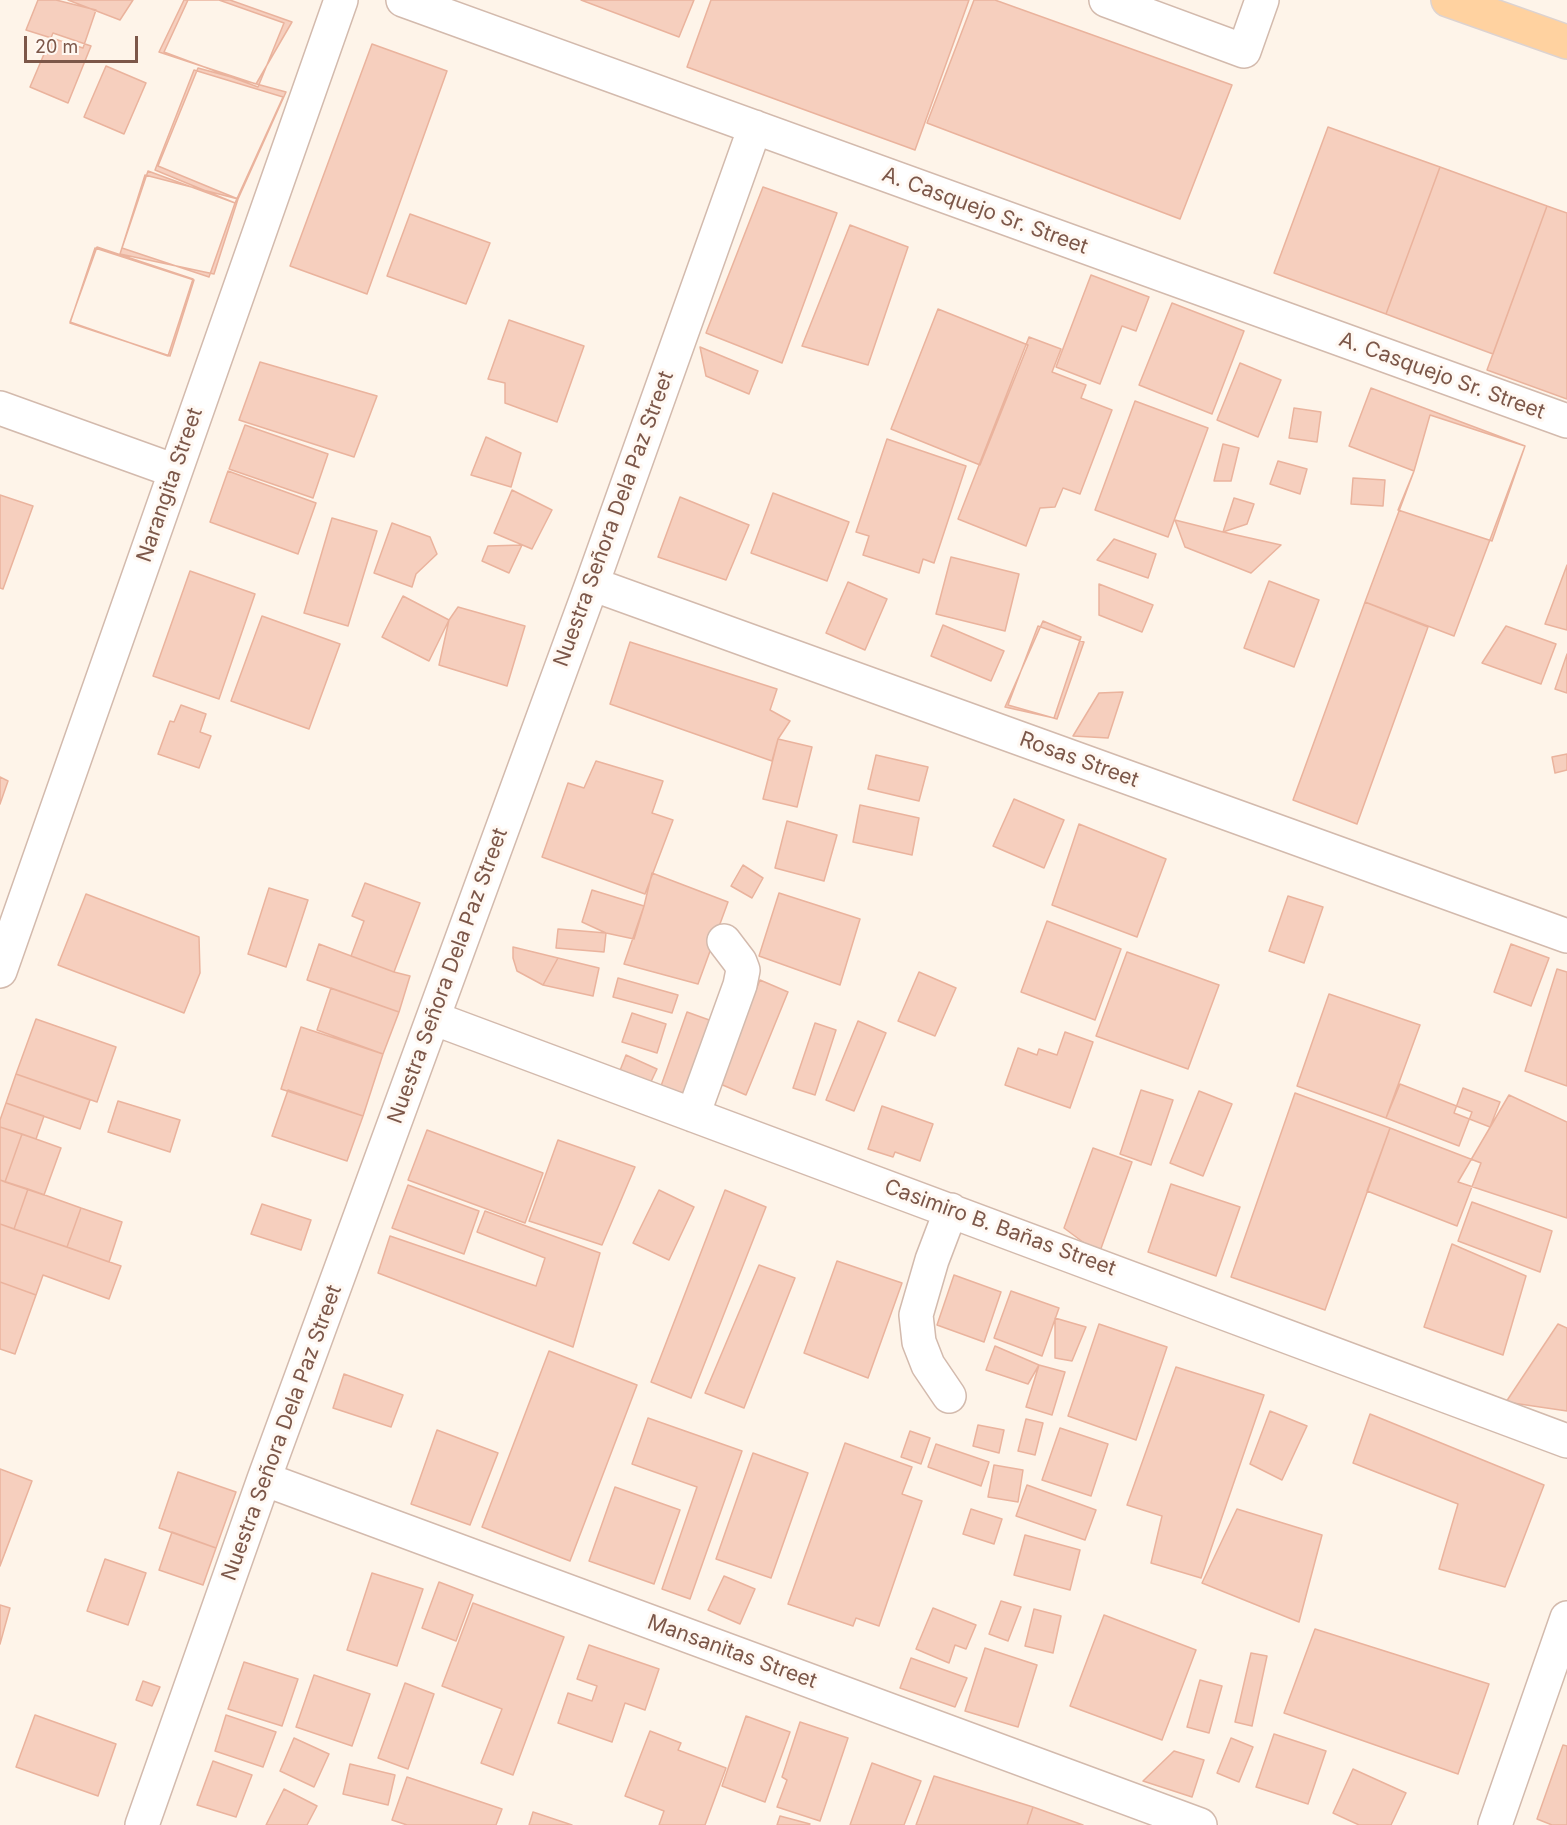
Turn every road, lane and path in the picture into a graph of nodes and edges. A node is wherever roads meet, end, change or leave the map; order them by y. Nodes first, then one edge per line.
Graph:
1 (341, 0) edge
2 (403, 0) edge
3 (1106, 0) edge
4 (1262, 0) edge
5 (1448, 0) edge
6 (1567, 42) edge
7 (754, 127) junction
8 (0, 408) edge
9 (1567, 421) edge
10 (175, 471) junction
11 (592, 584) junction
12 (1567, 936) edge
13 (724, 940) dead end
14 (0, 971) edge
15 (433, 1018) junction
16 (693, 1115) junction
17 (951, 1210) junction
18 (949, 1396) dead end
19 (1567, 1441) edge
20 (264, 1479) junction
21 (1567, 1618) edge
22 (142, 1825) edge
23 (1200, 1825) edge
24 (1495, 1825) edge

1 - 10 street, Narangita Street
2 - 7 street, A. Casquejo Sr. Street
3 - 4 street
5 - 6 main road
7 - 9 street, A. Casquejo Sr. Street
7 - 11 street, Nuestra Señora Dela Paz Street
8 - 10 street
10 - 14 street, Narangita Street
11 - 12 street, Rosas Street
11 - 15 street, Nuestra Señora Dela Paz Street
13 - 16 street
15 - 16 street, Casimiro B. Bañas Street
15 - 20 street, Nuestra Señora Dela Paz Street
16 - 17 street, Casimiro B. Bañas Street
17 - 18 street
17 - 19 street, Casimiro B. Bañas Street
20 - 22 street, Nuestra Señora Dela Paz Street
20 - 23 street, Mansanitas Street
21 - 24 street

